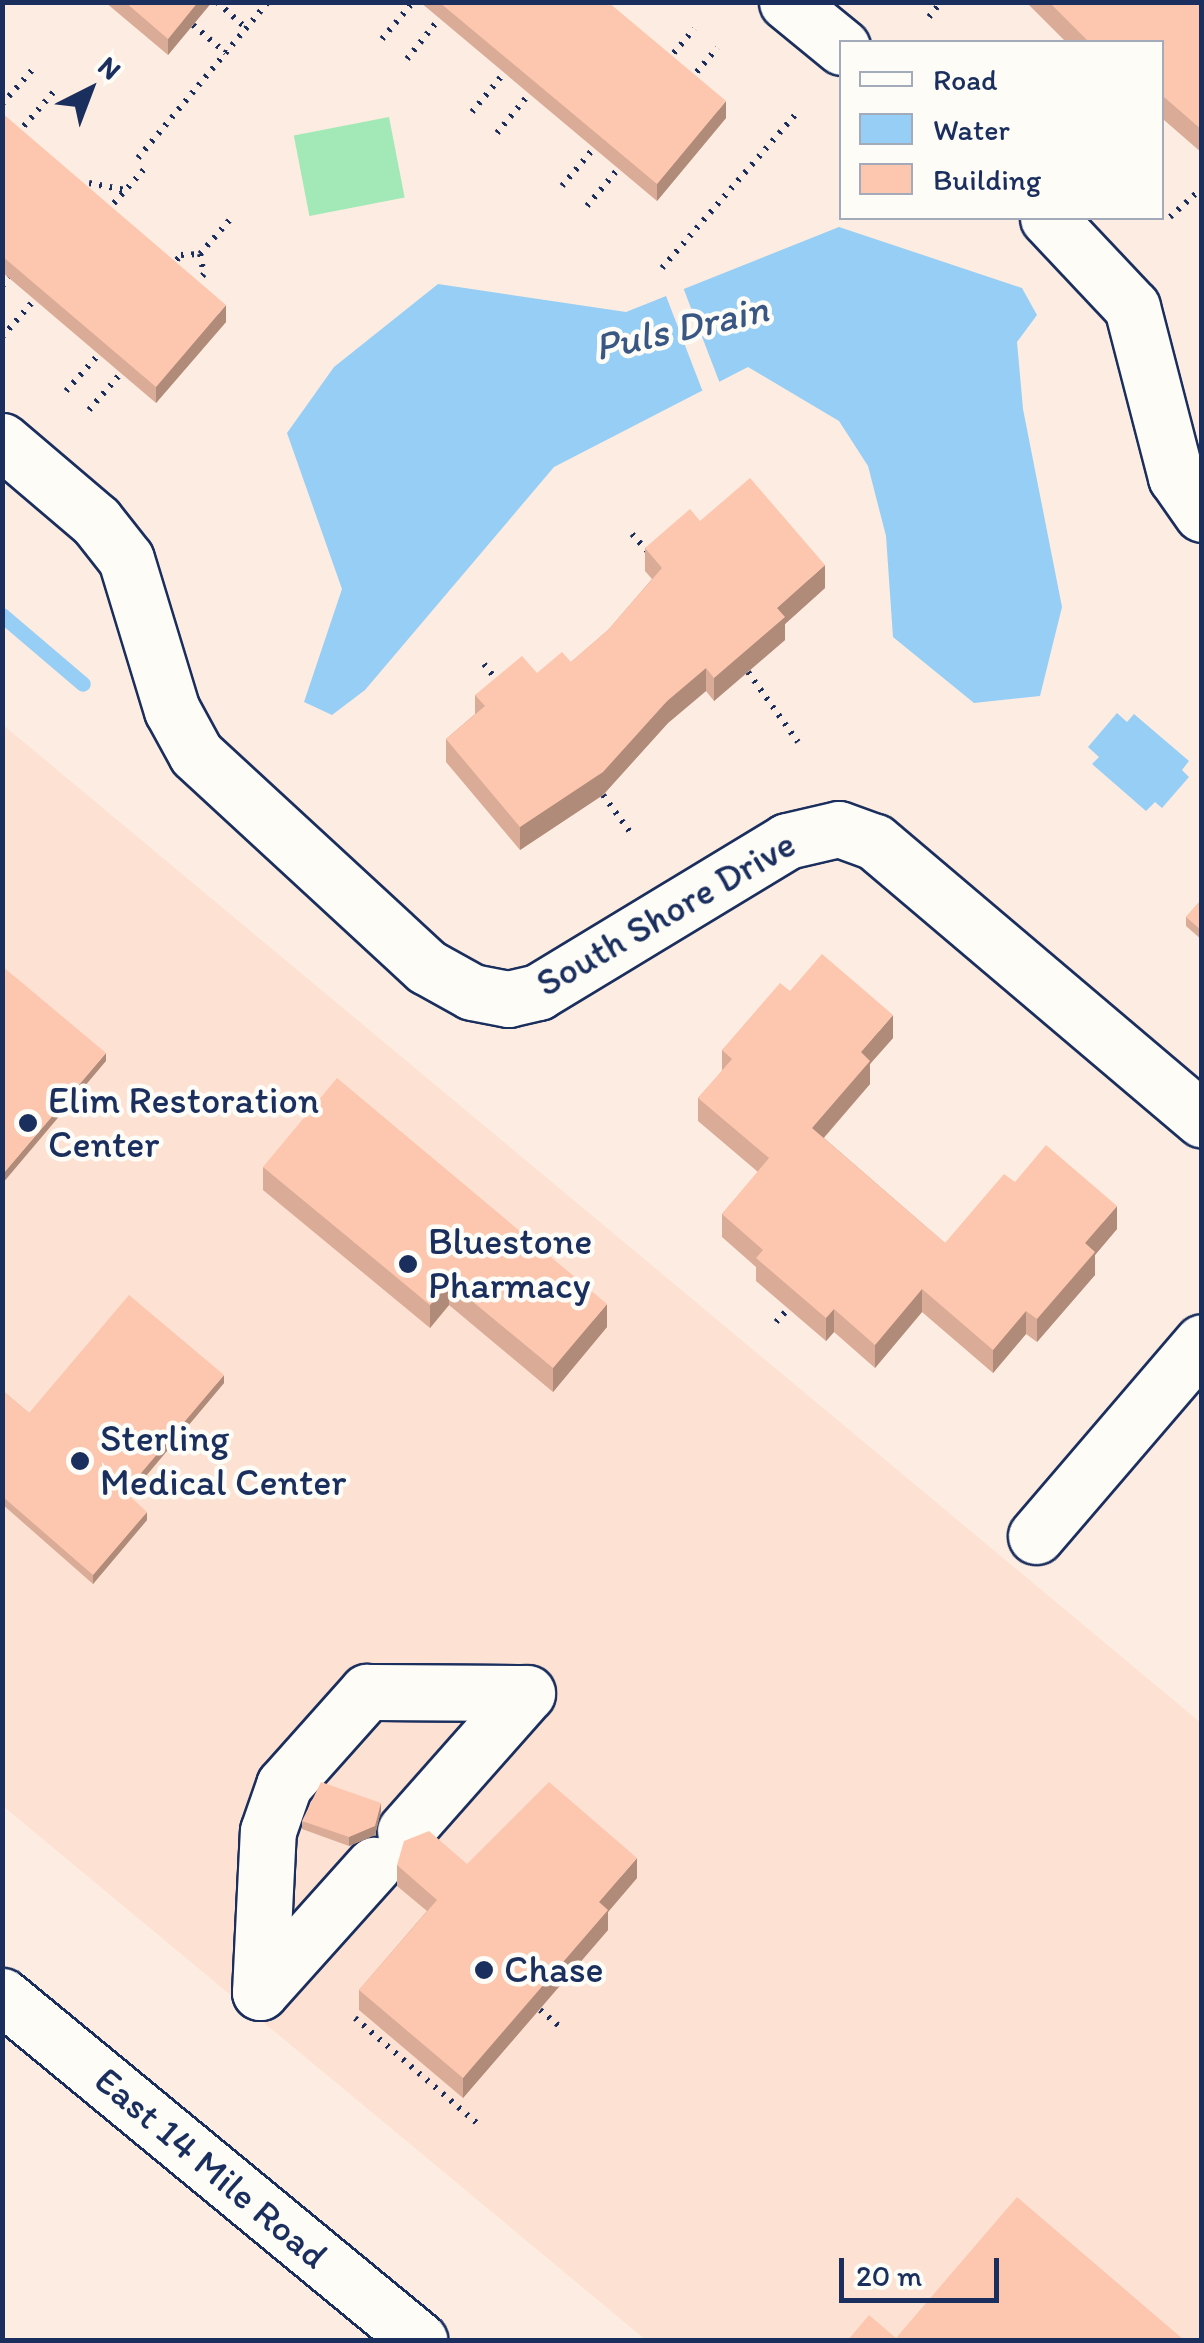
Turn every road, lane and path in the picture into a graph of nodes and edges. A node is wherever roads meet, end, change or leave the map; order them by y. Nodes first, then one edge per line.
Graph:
1 (217, 2) edge
2 (268, 2) edge
3 (414, 2) edge
4 (787, 2) edge
5 (942, 2) edge
6 (929, 17) dead end
7 (440, 18) edge
8 (193, 25) edge
9 (247, 28) junction
10 (694, 29) dead end
11 (382, 39) dead end
12 (839, 45) edge
13 (717, 48) dead end
14 (226, 54) junction
15 (407, 59) dead end
16 (663, 65) edge
17 (34, 68) dead end
18 (504, 73) edge
19 (686, 85) edge
20 (57, 88) dead end
21 (530, 94) edge
22 (2, 104) edge
23 (472, 112) dead end
24 (796, 114) dead end
25 (498, 133) dead end
26 (12, 139) edge
27 (594, 148) edge
28 (138, 158) dead end
29 (148, 166) dead end
30 (618, 169) edge
31 (562, 186) dead end
32 (1202, 188) edge
33 (126, 190) junction
34 (79, 195) edge
35 (587, 206) dead end
36 (103, 216) edge
37 (234, 216) dead end
38 (1170, 217) dead end
39 (1050, 220) edge
40 (200, 254) junction
41 (662, 268) dead end
42 (168, 270) edge
43 (9, 278) edge
44 (2, 286) edge
45 (190, 290) edge
46 (35, 299) edge
47 (2, 337) edge
48 (98, 354) edge
49 (121, 373) edge
50 (66, 392) dead end
51 (90, 410) dead end
52 (2, 441) edge
53 (1202, 514) edge
54 (632, 534) dead end
55 (656, 562) edge
56 (484, 664) dead end
57 (748, 672) edge
58 (507, 692) edge
59 (798, 742) dead end
60 (604, 796) edge
61 (633, 836) dead end
62 (1202, 1120) edge
63 (788, 1308) edge
64 (776, 1322) dead end
65 (1202, 1342) edge
66 (1036, 1536) dead end
67 (260, 1992) joint
68 (2, 1996) edge
69 (540, 2010) edge
70 (355, 2018) edge
71 (563, 2029) dead end
72 (480, 2126) dead end
73 (419, 2340) edge

1 - 9 path
2 - 9 path
3 - 11 path
4 - 12 street
5 - 6 path
7 - 15 path
8 - 14 path
9 - 14 path
10 - 16 path
13 - 19 path
14 - 28 path
17 - 22 path
18 - 23 path
20 - 26 path
21 - 25 path
24 - 41 path
27 - 31 path
29 - 33 path
30 - 35 path
32 - 38 path
33 - 34 path
33 - 36 path
37 - 40 path
39 - 53 street
40 - 42 path
40 - 45 path
43 - 44 path
46 - 47 path
48 - 50 path
49 - 51 path
52 - 62 street, South Shore Drive
54 - 55 path
56 - 58 path
57 - 59 path
60 - 61 path
63 - 64 path
65 - 66 street
67 - 67 street
68 - 73 street, East 14 Mile Road
69 - 71 path
70 - 72 path

